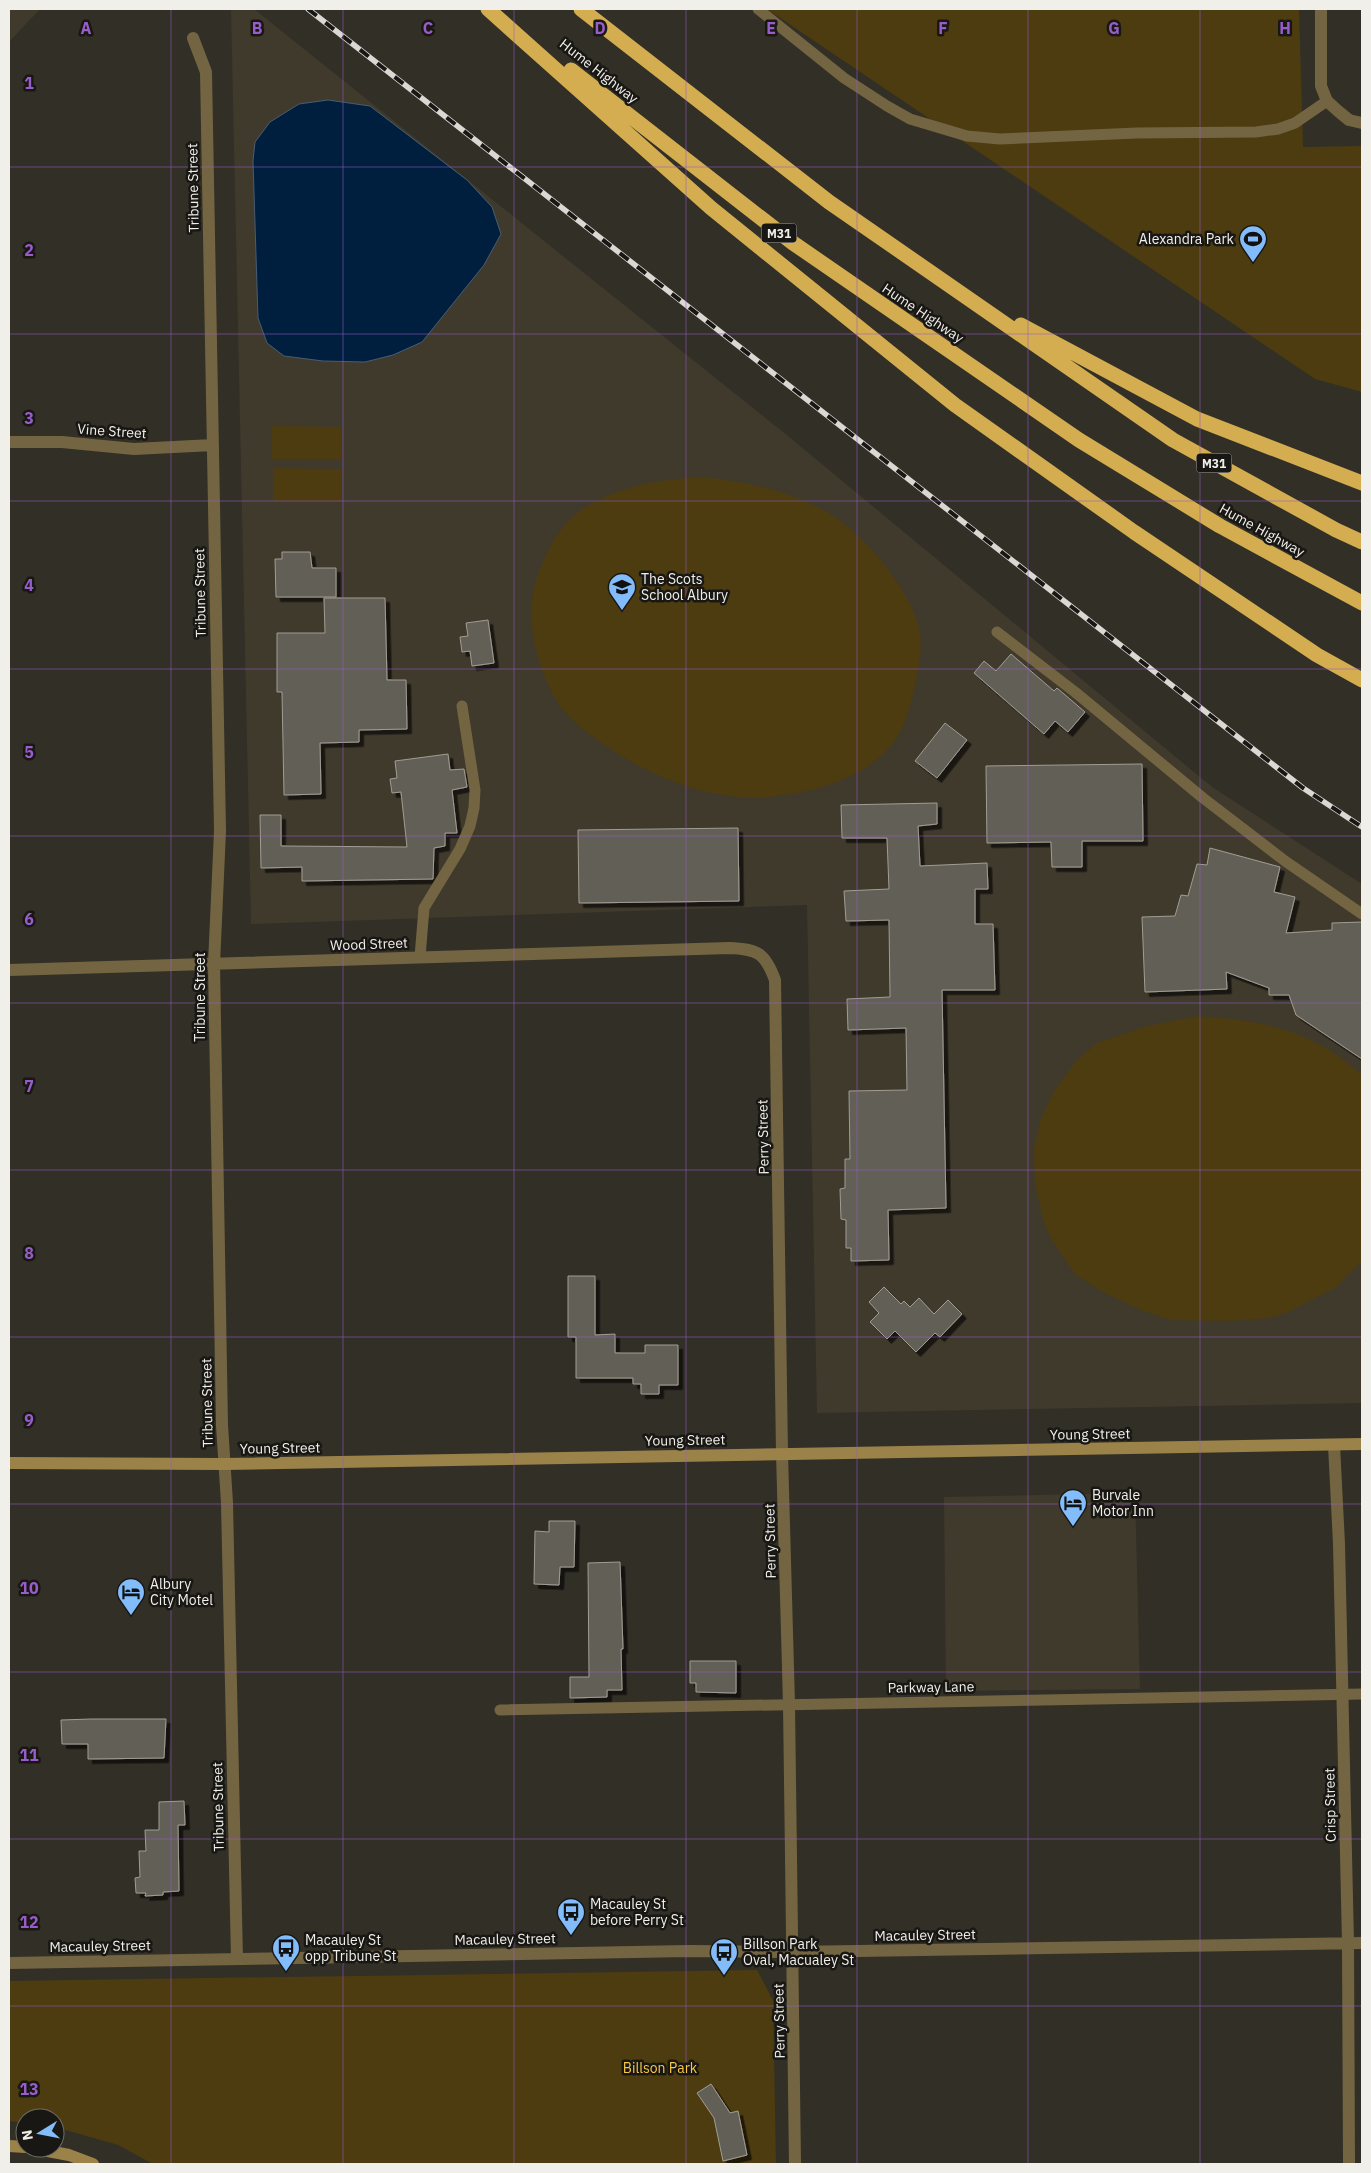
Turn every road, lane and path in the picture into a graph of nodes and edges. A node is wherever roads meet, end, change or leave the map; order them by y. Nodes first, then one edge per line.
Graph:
1 (490, 9) edge
2 (581, 9) edge
3 (758, 9) edge
4 (1321, 9) edge
5 (193, 38) dead end
6 (1327, 101) junction
7 (1362, 123) edge
8 (958, 291) junction
9 (9, 442) edge
10 (213, 445) junction
11 (1362, 483) edge
12 (1362, 542) edge
13 (1362, 603) edge
14 (997, 632) dead end
15 (1362, 680) edge
16 (462, 706) dead end
17 (1362, 914) edge
18 (729, 948) joint
19 (420, 957) junction
20 (214, 964) junction
21 (9, 970) edge
22 (1362, 1444) edge
23 (1334, 1445) junction
24 (782, 1453) junction
25 (9, 1463) edge
26 (224, 1464) junction
27 (1362, 1694) edge
28 (1342, 1695) junction
29 (789, 1704) junction
30 (500, 1710) dead end
31 (1348, 1943) junction
32 (1362, 1943) edge
33 (793, 1952) junction
34 (237, 1959) junction
35 (9, 1963) edge
36 (65, 2154) edge
37 (93, 2164) edge
38 (795, 2164) edge
39 (1349, 2164) edge

1 - 13 highway, Hume Highway / M31
1 - 15 highway
2 - 8 highway, M31
3 - 6 lane
4 - 6 street
5 - 10 street, Tribune Street
6 - 7 street
8 - 11 highway
8 - 12 highway, M31
9 - 10 street, Vine Street
10 - 20 street, Tribune Street
14 - 17 lane
16 - 19 lane
18 - 19 street, Wood Street
18 - 24 street, Perry Street
19 - 20 street, Wood Street
20 - 21 street, Wood Street
20 - 26 street, Tribune Street
22 - 23 main road, Young Street
23 - 24 main road, Young Street
23 - 28 street, Crisp Street
24 - 26 main road, Young Street
24 - 29 street, Perry Street
25 - 26 main road, Young Street
26 - 34 street, Tribune Street
27 - 28 lane, Parkway Lane
28 - 29 lane, Parkway Lane
28 - 31 street, Crisp Street
29 - 30 lane, Parkway Lane
29 - 33 street, Perry Street
31 - 32 street, Macauley Street
31 - 33 street, Macauley Street
31 - 39 street, Crisp Street
33 - 34 street, Macauley Street
33 - 38 street, Perry Street
34 - 35 street, Macauley Street
36 - 37 main road

